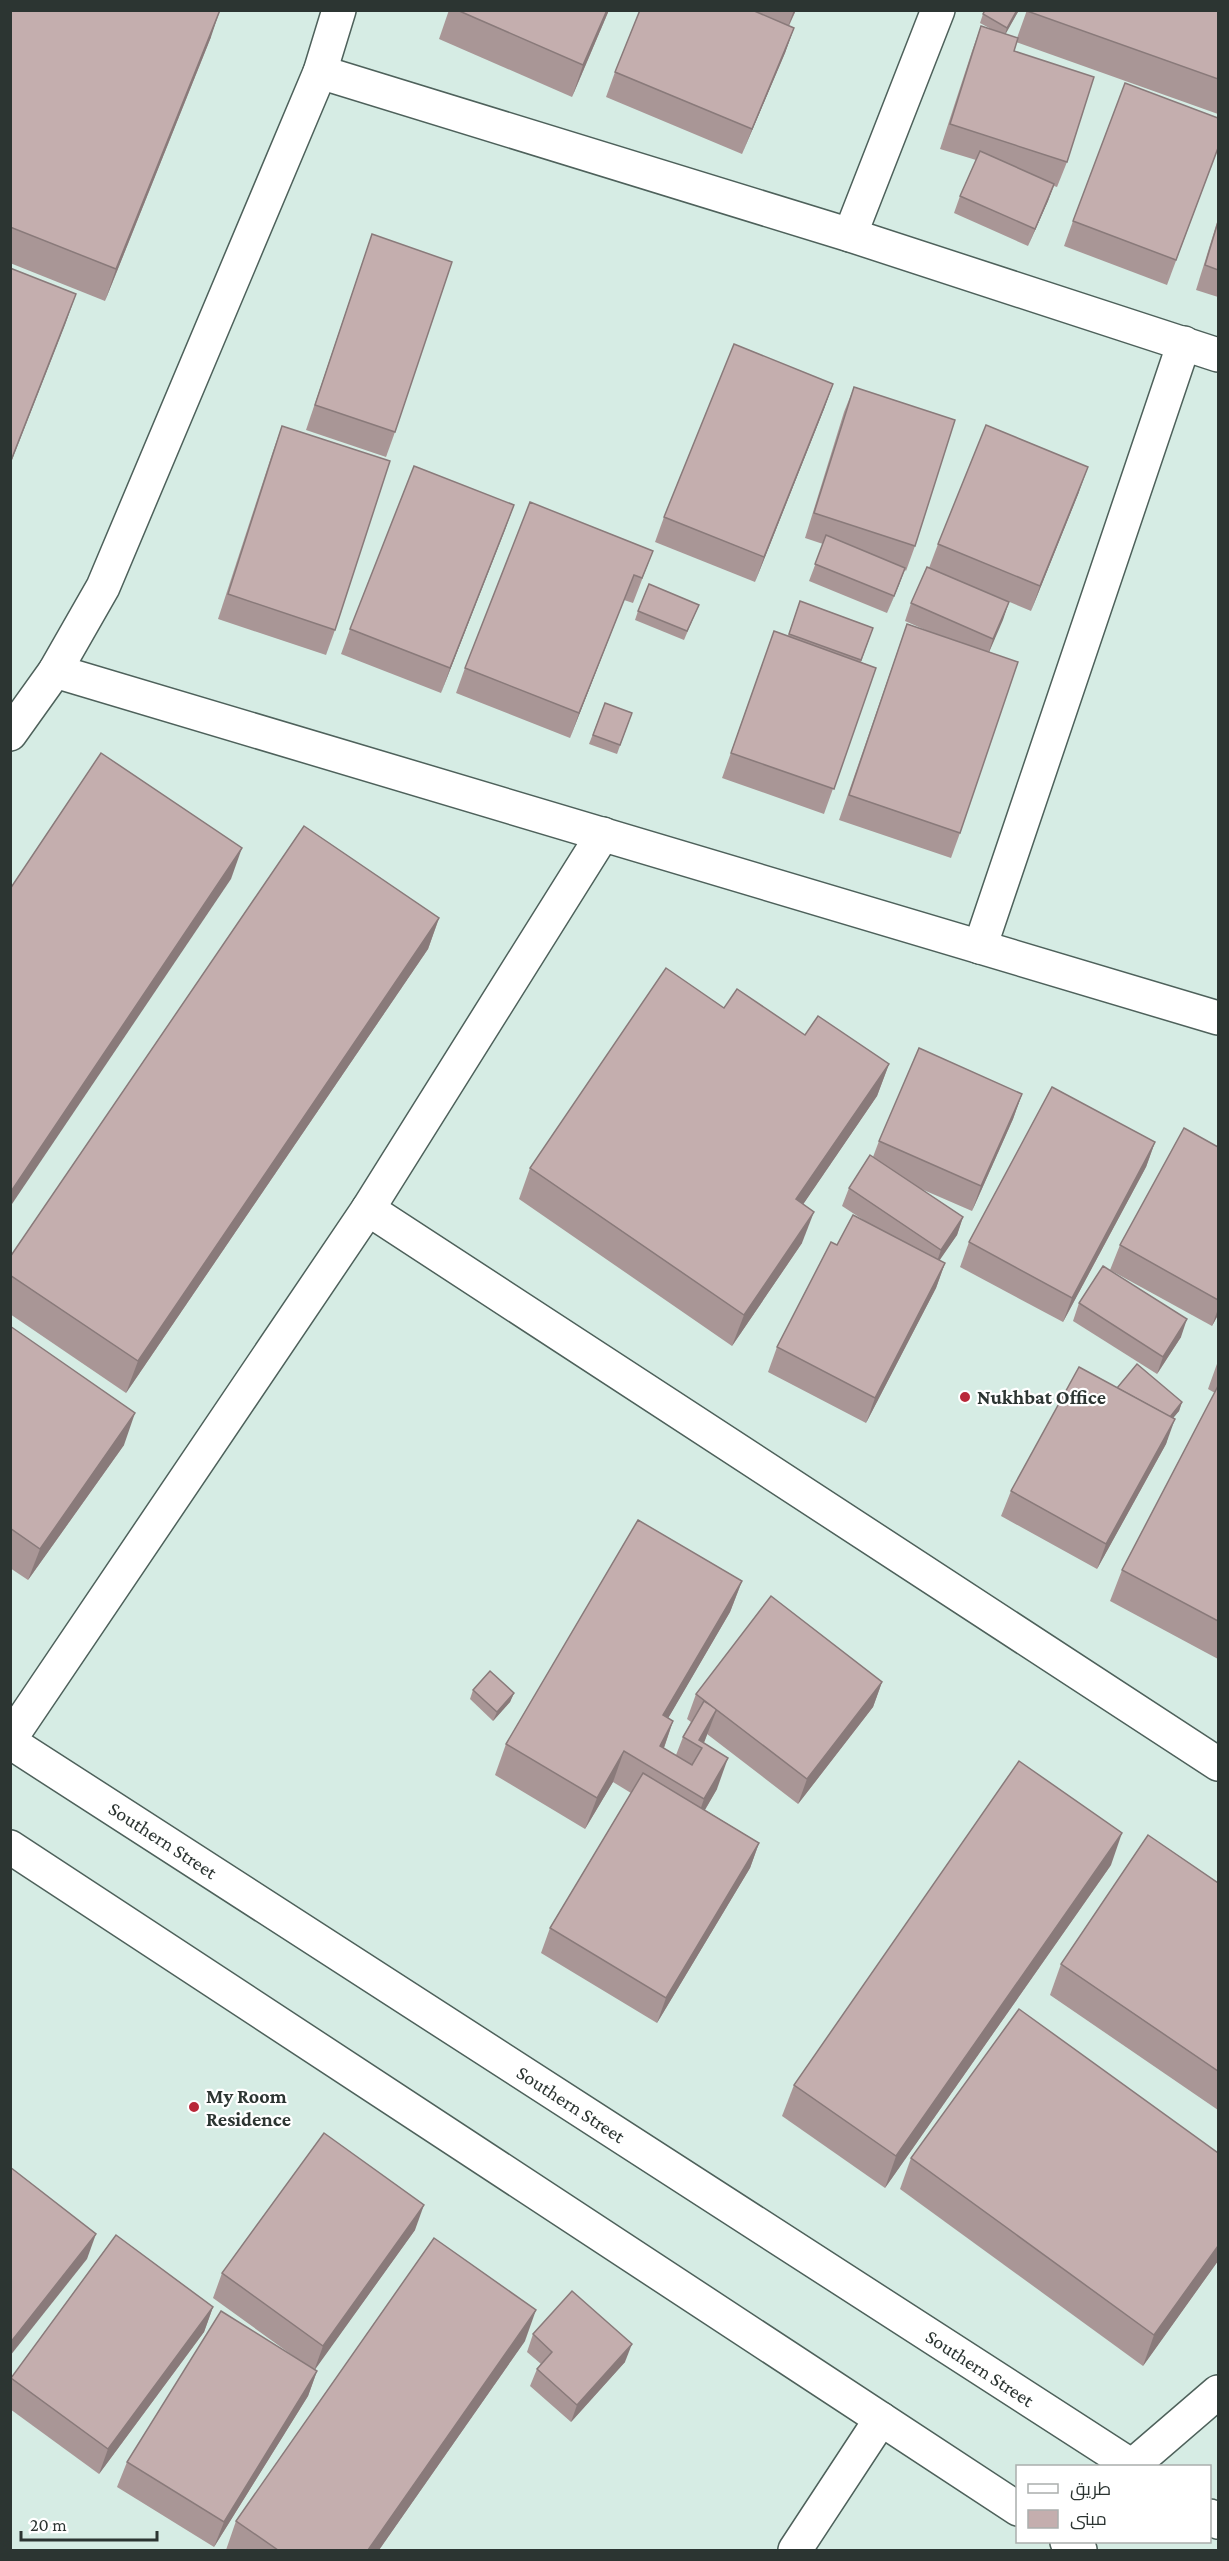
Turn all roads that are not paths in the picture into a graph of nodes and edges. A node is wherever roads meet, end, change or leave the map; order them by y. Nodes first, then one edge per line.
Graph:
1 (339, 10) edge
2 (938, 10) edge
3 (320, 72) junction
4 (850, 235) junction
5 (1184, 343) junction
6 (1218, 355) edge
7 (55, 671) junction
8 (10, 734) edge
9 (603, 834) junction
10 (980, 947) junction
11 (1218, 1017) edge
12 (368, 1209) junction
13 (10, 1740) edge
14 (1218, 1764) edge
15 (10, 1847) edge
16 (1218, 2392) edge
17 (880, 2419) junction
18 (1130, 2465) edge
19 (1133, 2465) edge
20 (1016, 2508) edge
21 (795, 2550) edge

1 - 3 street
2 - 4 street
3 - 4 street
3 - 7 street
4 - 5 street
5 - 6 street
5 - 10 street
7 - 8 street
7 - 9 street
9 - 10 street
9 - 12 street
10 - 11 street
12 - 13 street
12 - 14 street
13 - 18 street, Southern Street
15 - 17 street
16 - 19 street
17 - 20 street
17 - 21 street

